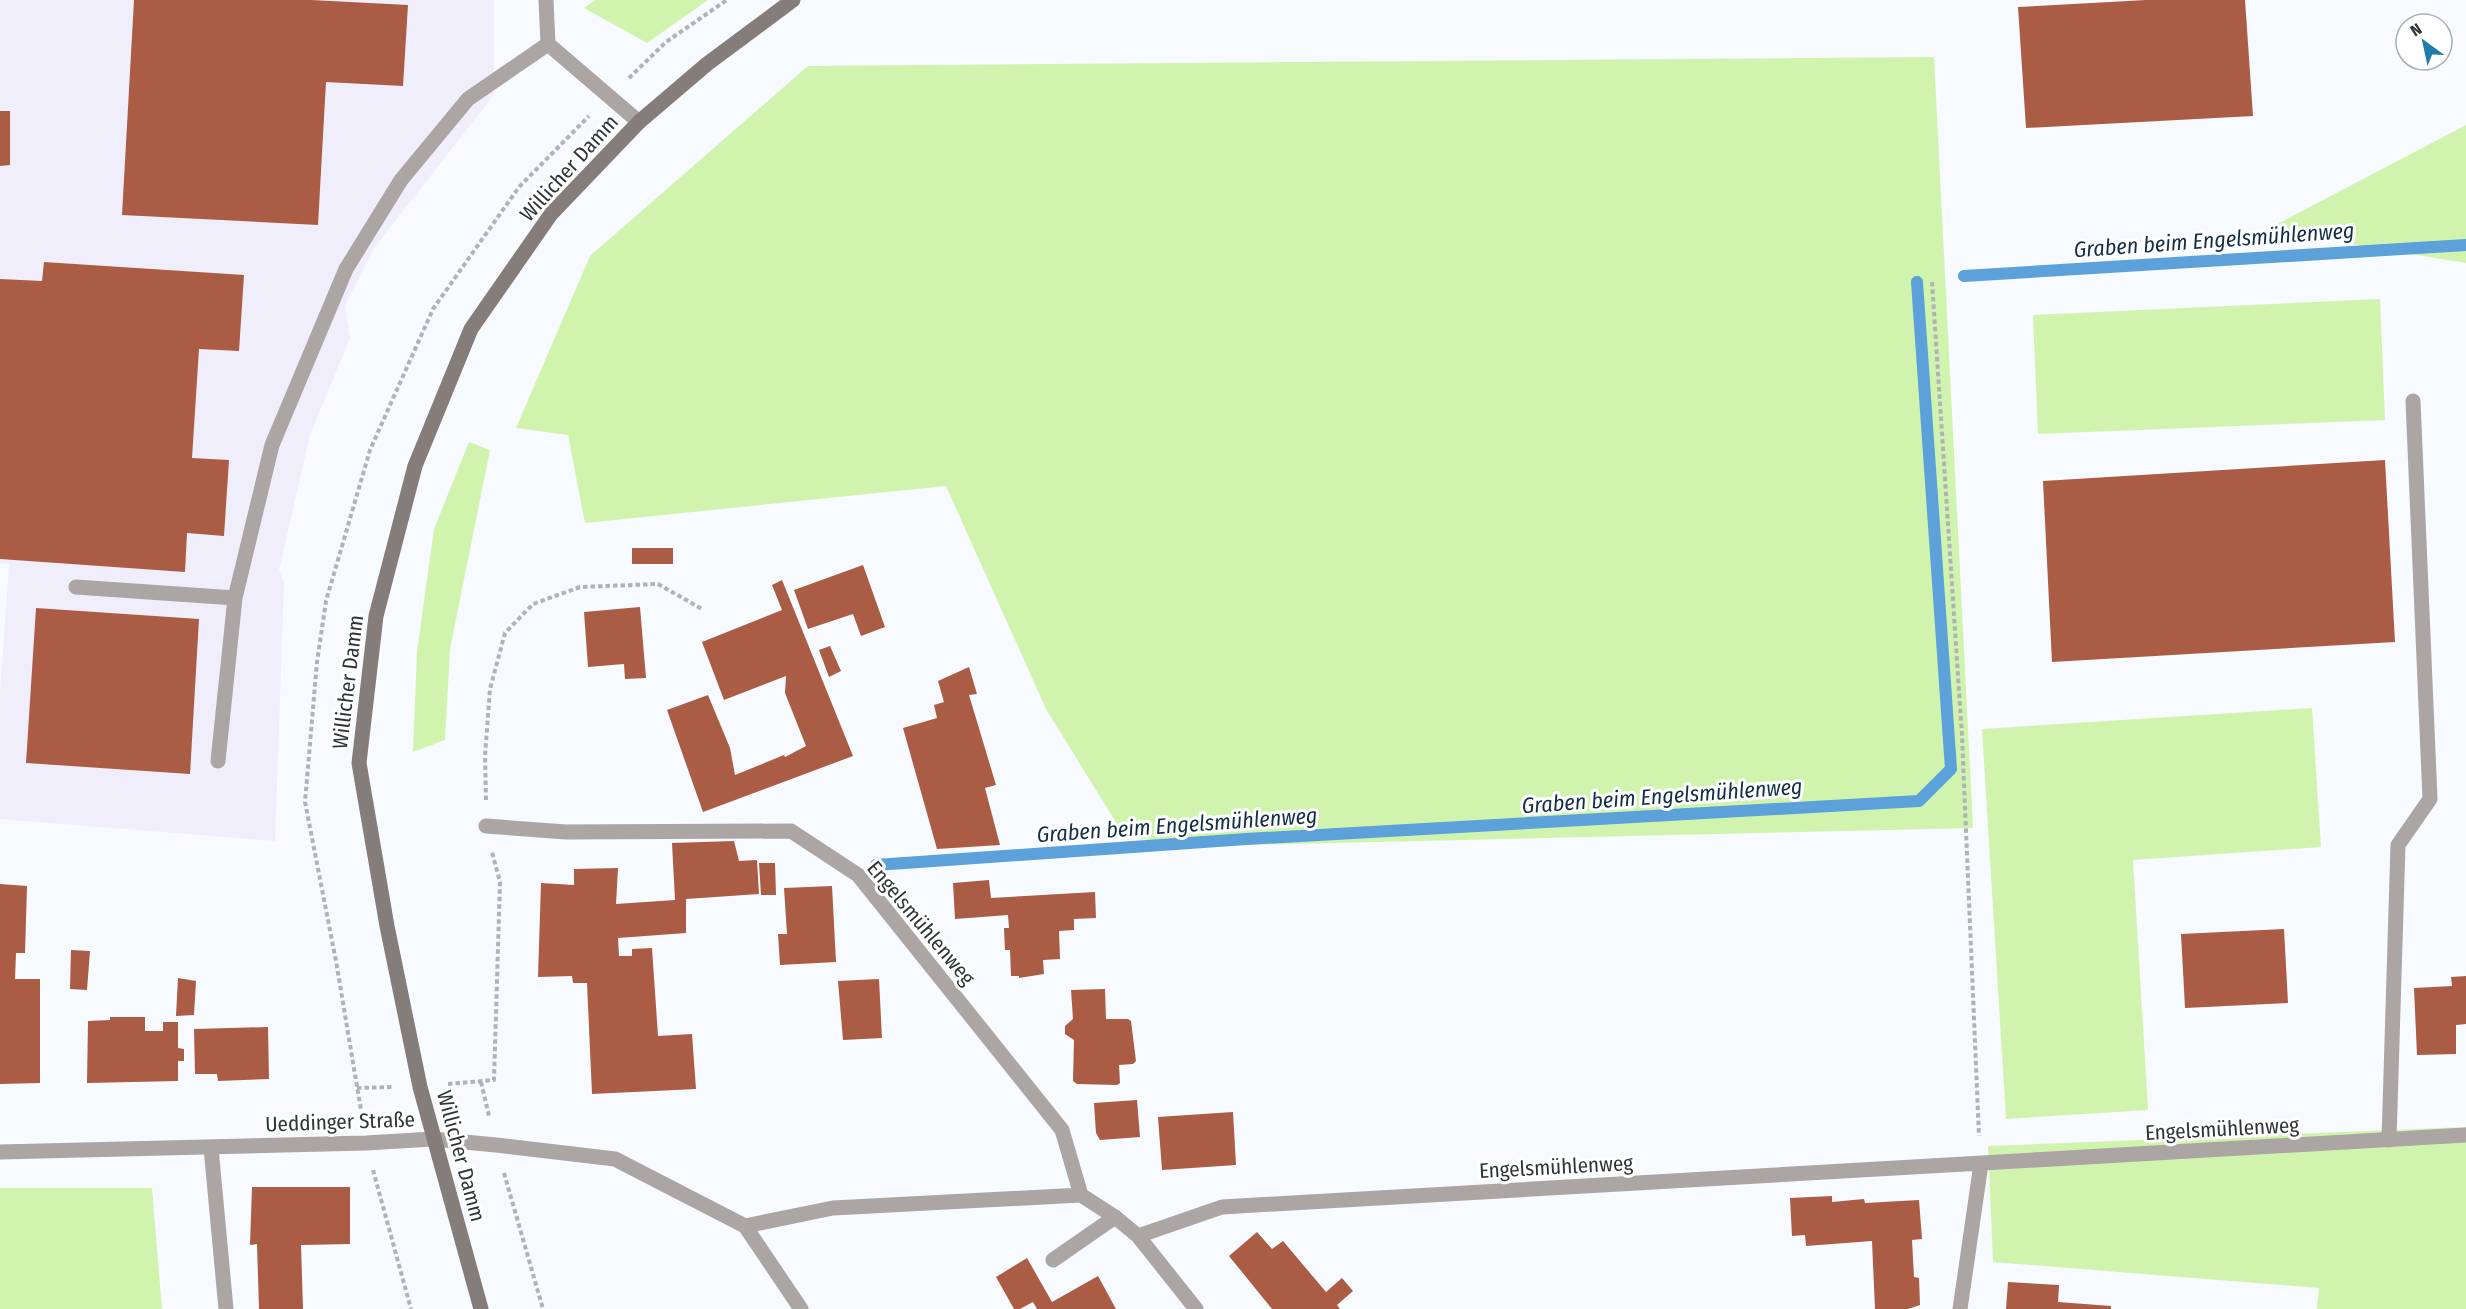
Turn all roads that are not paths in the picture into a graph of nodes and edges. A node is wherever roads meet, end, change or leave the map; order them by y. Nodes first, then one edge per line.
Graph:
1 (546, 0) edge
2 (794, 0) edge
3 (548, 44) junction
4 (639, 122) junction
5 (2413, 401) dead end
6 (76, 587) dead end
7 (235, 598) junction
8 (218, 761) dead end
9 (486, 826) road end
10 (2466, 1135) edge
11 (433, 1139) junction
12 (2390, 1140) junction
13 (211, 1148) junction
14 (0, 1152) edge
15 (1980, 1164) junction
16 (1081, 1195) junction
17 (1115, 1217) junction
18 (746, 1226) junction
19 (1138, 1236) junction
20 (1053, 1260) dead end
21 (226, 1309) edge
22 (481, 1309) edge
23 (801, 1309) edge
24 (1196, 1309) edge
25 (1960, 1309) edge

1 - 3 street
2 - 4 main road, Willicher Damm
3 - 4 street, Willicher Damm
3 - 7 street
4 - 11 main road, Willicher Damm
5 - 12 street
6 - 7 street
7 - 8 street
9 - 16 street, Engelsmühlenweg
10 - 12 street, Engelsmühlenweg
11 - 13 street, Ueddinger Straße
11 - 18 street, Ueddinger Straße
11 - 22 main road, Willicher Damm
12 - 15 street, Engelsmühlenweg
13 - 14 street, Ueddinger Straße
13 - 21 street
15 - 19 street, Engelsmühlenweg
15 - 25 street
16 - 17 street
16 - 18 street
17 - 19 street
17 - 20 street
18 - 23 street, Ueddinger Straße
19 - 24 street

